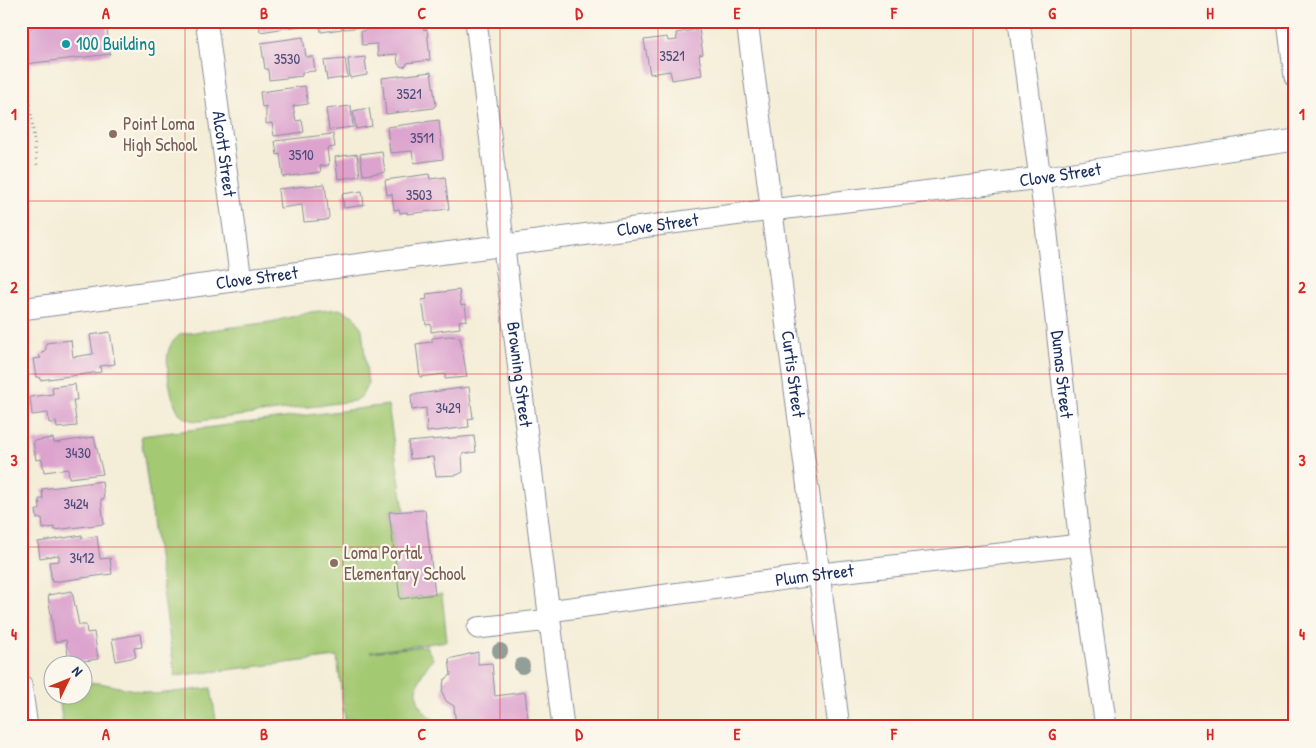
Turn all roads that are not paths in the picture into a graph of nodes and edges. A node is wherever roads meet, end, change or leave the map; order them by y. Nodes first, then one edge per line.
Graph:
1 (476, 21) edge
2 (747, 21) edge
3 (1019, 21) edge
4 (1288, 21) edge
5 (207, 26) dead end
6 (1295, 77) edge
7 (1295, 140) edge
8 (1040, 178) junction
9 (771, 210) junction
10 (505, 246) junction
11 (241, 281) junction
12 (21, 309) edge
13 (1080, 545) junction
14 (820, 574) junction
15 (549, 615) junction
16 (478, 628) dead end
17 (21, 684) edge
18 (27, 727) edge
19 (563, 727) edge
20 (839, 727) edge
21 (1106, 727) edge

1 - 10 street, Browning Street
2 - 9 street, Curtis Street
3 - 8 street, Dumas Street
4 - 6 street
5 - 11 street, Alcott Street
7 - 8 street, Clove Street
8 - 9 street, Clove Street
8 - 13 street, Dumas Street
9 - 10 street, Clove Street
9 - 14 street, Curtis Street
10 - 11 street, Clove Street
10 - 15 street, Browning Street
11 - 12 street, Clove Street
13 - 14 street, Plum Street
13 - 21 street, Dumas Street
14 - 15 street, Plum Street
14 - 20 street, Curtis Street
15 - 16 street, Plum Street
15 - 19 street, Browning Street
17 - 18 street

